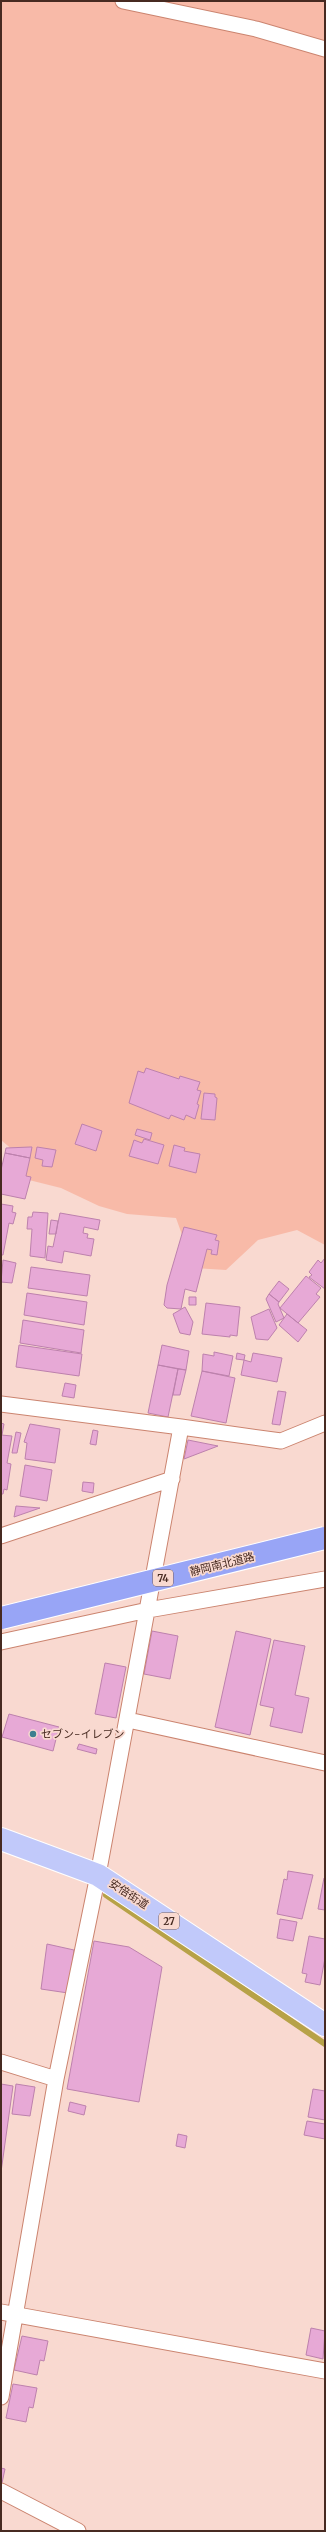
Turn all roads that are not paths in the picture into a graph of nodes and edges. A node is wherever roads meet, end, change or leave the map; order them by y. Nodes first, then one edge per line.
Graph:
1 (123, 1) edge
2 (325, 49) edge
3 (1, 1404) edge
4 (325, 1423) edge
5 (181, 1427) junction
6 (172, 1479) junction
7 (1, 1536) edge
8 (325, 1538) edge
9 (325, 1548) edge
10 (325, 1579) edge
11 (148, 1610) junction
12 (1, 1618) edge
13 (1, 1628) edge
14 (1, 1642) edge
15 (128, 1720) junction
16 (325, 1763) edge
17 (1, 1838) edge
18 (98, 1875) junction
19 (325, 2025) edge
20 (1, 2062) edge
21 (56, 2079) junction
22 (1, 2312) edge
23 (17, 2314) junction
24 (325, 2371) edge
25 (1, 2397) edge
26 (1, 2491) edge
27 (78, 2531) edge

1 - 2 street
3 - 5 street
4 - 5 street
5 - 6 street
6 - 7 street
6 - 11 street
8 - 12 highway, 静岡南北道路 / 74, bridge
9 - 13 highway, 静岡南北道路 / 74
10 - 11 street
11 - 14 street
11 - 15 street
15 - 16 street
15 - 18 street
17 - 18 main road, 安倍街道 / 27
18 - 19 main road, 安倍街道 / 27
18 - 21 street
20 - 21 street
21 - 23 street
22 - 23 street
23 - 24 street
23 - 25 street
26 - 27 street

